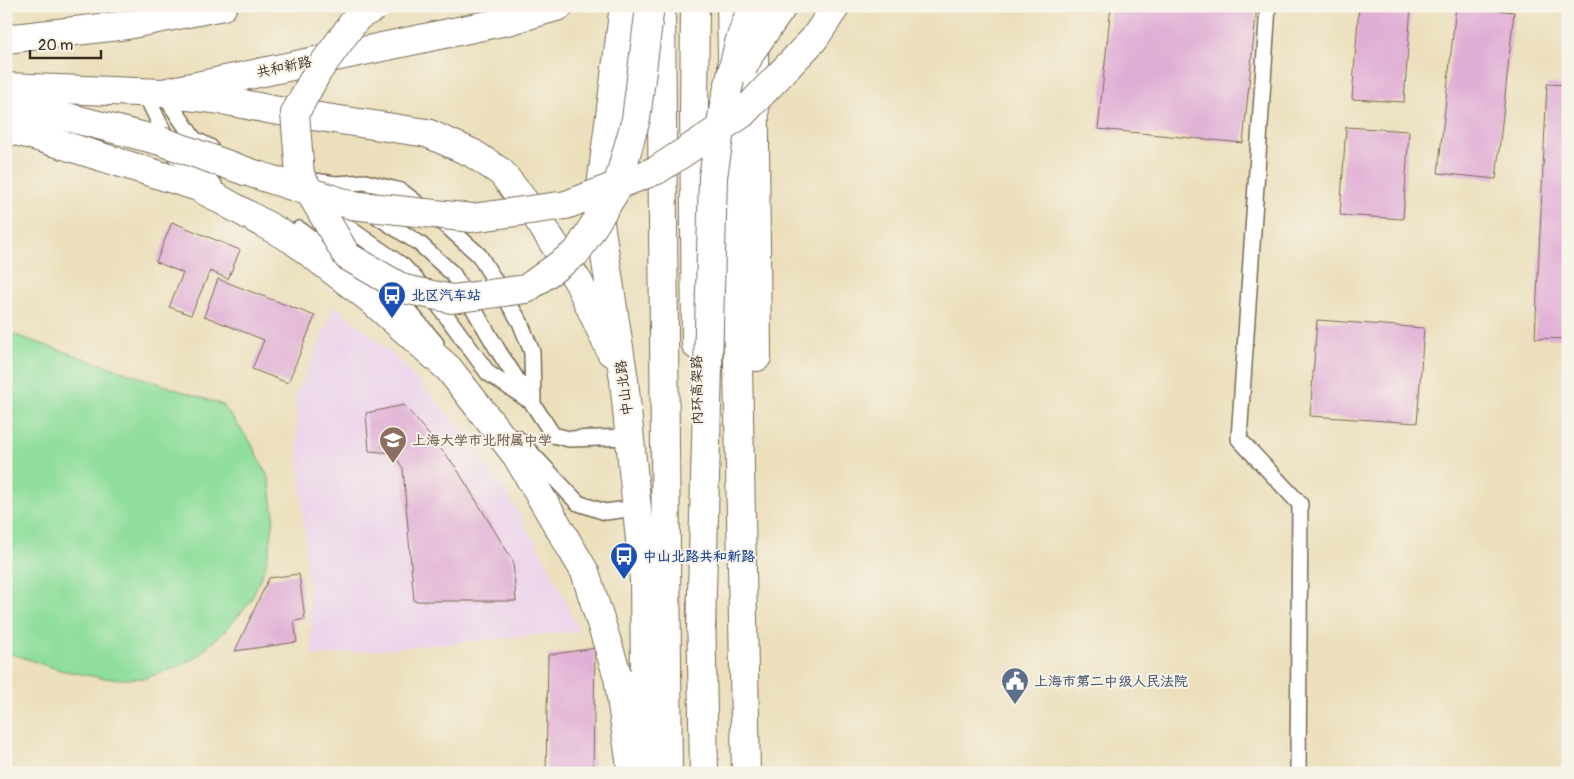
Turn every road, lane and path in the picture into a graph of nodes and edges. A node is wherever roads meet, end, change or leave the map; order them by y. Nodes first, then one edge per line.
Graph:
1 (223, 6) edge
2 (377, 6) edge
3 (559, 6) edge
4 (624, 6) edge
5 (650, 6) edge
6 (661, 6) edge
7 (696, 6) edge
8 (731, 6) edge
9 (753, 6) edge
10 (783, 6) edge
11 (836, 6) edge
12 (1268, 6) edge
13 (6, 39) edge
14 (6, 87) edge
15 (154, 93) junction
16 (724, 104) junction
17 (6, 111) edge
18 (6, 129) edge
19 (269, 171) junction
20 (316, 181) junction
21 (624, 380) junction
22 (533, 403) junction
23 (629, 437) junction
24 (636, 508) junction
25 (701, 630) junction
26 (746, 745) junction
27 (632, 773) edge
28 (646, 773) edge
29 (668, 773) edge
30 (704, 773) edge
31 (746, 773) edge
32 (1298, 773) edge

1 - 13 main road
2 - 5 main road, bridge
3 - 15 main road, 共和新路
4 - 21 main road, 中山北路
6 - 29 main road
7 - 25 main road, 内环高架路, bridge
8 - 26 main road
9 - 16 main road, bridge
9 - 26 main road
10 - 16 main road, bridge
11 - 17 main road, bridge
12 - 32 lane
14 - 15 main road, 共和新路
15 - 19 lane
15 - 21 main road
15 - 24 lane
16 - 25 main road, bridge
18 - 27 main road
19 - 20 lane
19 - 22 lane
20 - 22 lane
20 - 22 lane
21 - 23 main road, 中山北路
22 - 23 lane
23 - 24 main road, 中山北路
24 - 28 main road, 中山北路
25 - 30 main road, 内环高架路
26 - 31 main road

